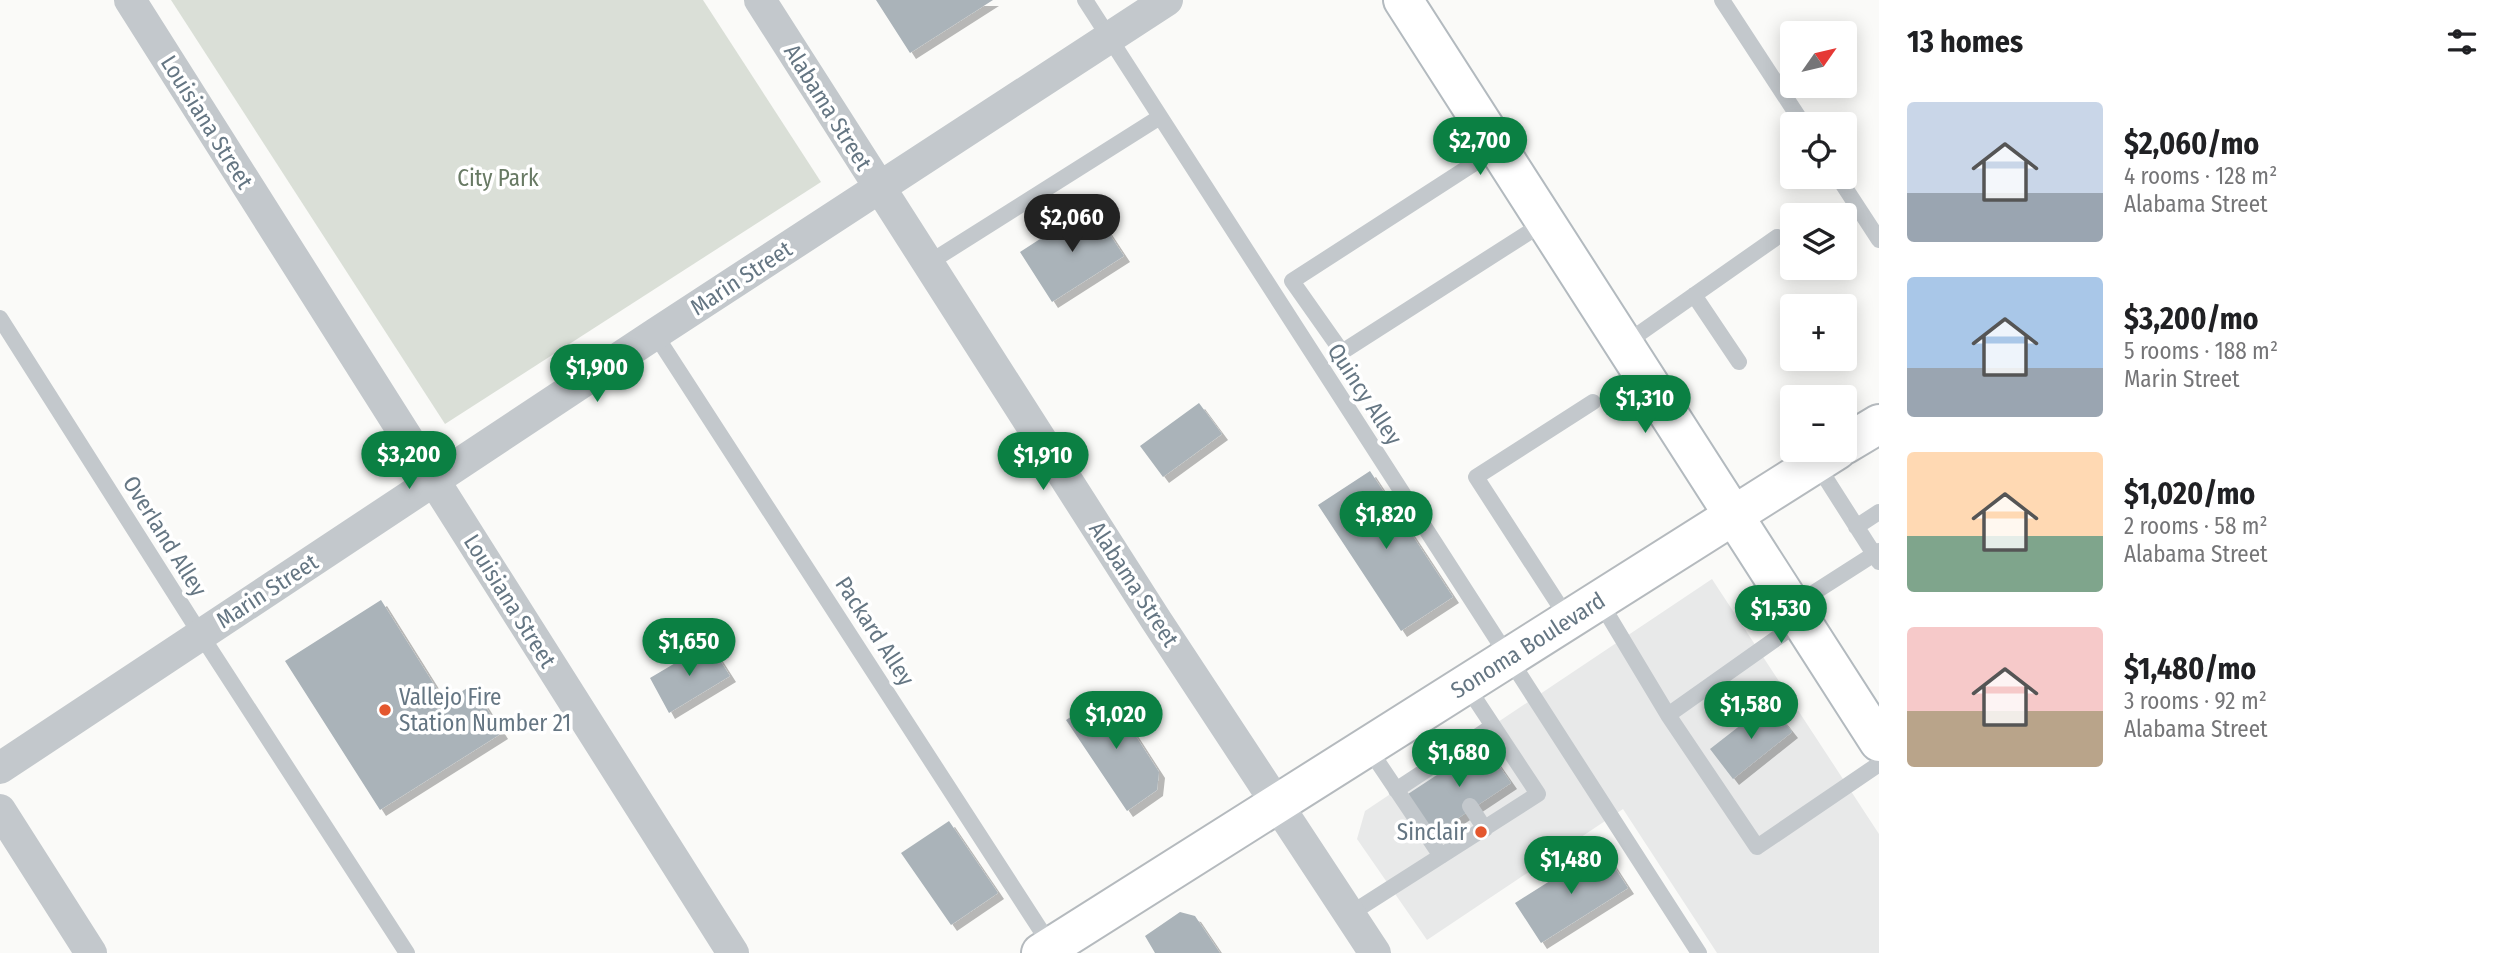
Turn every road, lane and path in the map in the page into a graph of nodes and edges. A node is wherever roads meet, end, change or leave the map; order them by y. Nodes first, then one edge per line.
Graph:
1 (130, 0) edge
2 (760, 0) edge
3 (1085, 0) edge
4 (1167, 0) edge
5 (1403, 0) edge
6 (1723, 0) edge
7 (1109, 37) junction
8 (1795, 112) edge
9 (1160, 117) junction
10 (1498, 148) junction
11 (879, 188) junction
12 (1846, 189) edge
13 (1545, 222) junction
14 (1777, 237) dead end
15 (1879, 240) edge
16 (927, 264) junction
17 (1292, 281) junction
18 (1274, 294) junction
19 (1694, 295) junction
20 (0, 318) edge
21 (656, 334) junction
22 (1623, 345) junction
23 (1342, 352) junction
24 (1739, 362) dead end
25 (1322, 371) junction
26 (1592, 401) dead end
27 (1879, 424) edge
28 (1857, 438) edge
29 (1819, 462) edge
30 (1836, 462) edge
31 (434, 481) junction
32 (1879, 512) edge
33 (1733, 516) junction
34 (1856, 527) junction
35 (1877, 556) edge
36 (1584, 610) junction
37 (1797, 614) junction
38 (201, 635) junction
39 (1507, 658) junction
40 (1466, 684) junction
41 (1668, 715) junction
42 (1493, 726) junction
43 (1877, 740) edge
44 (1367, 746) junction
45 (0, 768) edge
46 (1396, 790) junction
47 (1277, 803) junction
48 (1470, 806) dead end
49 (0, 810) edge
50 (1485, 829) junction
51 (1441, 856) junction
52 (1350, 915) junction
53 (1049, 951) edge
54 (92, 953) edge
55 (407, 953) edge
56 (733, 953) edge
57 (1375, 953) edge
58 (1699, 953) edge

1 - 31 street, Louisiana Street
2 - 11 street, Alabama Street
3 - 7 lane, Quincy Alley
4 - 7 street, Marin Street
5 - 10 main road
6 - 8 lane
7 - 9 lane, Quincy Alley
7 - 11 street, Marin Street
9 - 16 lane
9 - 18 lane, Quincy Alley
10 - 13 main road
10 - 17 lane
11 - 16 street, Alabama Street
11 - 21 street, Marin Street
12 - 15 lane
13 - 22 main road
13 - 23 lane
14 - 19 lane
16 - 47 street, Alabama Street
17 - 18 lane
17 - 23 lane
18 - 25 lane, Quincy Alley
19 - 22 lane
19 - 24 lane
20 - 38 lane, Overland Alley
21 - 31 street, Marin Street
21 - 53 lane, Packard Alley
22 - 33 main road
23 - 25 lane
25 - 39 lane, Quincy Alley
26 - 36 lane
27 - 28 main road, Sonoma Boulevard
29 - 33 main road, Sonoma Boulevard
30 - 34 lane
31 - 38 street, Marin Street
31 - 56 street, Louisiana Street
32 - 34 lane
33 - 36 main road, Sonoma Boulevard
33 - 37 main road
34 - 35 lane
35 - 37 lane
36 - 39 main road, Sonoma Boulevard
36 - 41 lane
37 - 41 lane
37 - 43 main road
38 - 45 street, Marin Street
38 - 55 lane, Overland Alley
39 - 40 main road, Sonoma Boulevard
39 - 58 lane, Quincy Alley
40 - 42 lane
40 - 44 main road, Sonoma Boulevard
41 - 43 lane
42 - 46 lane
42 - 50 lane
44 - 46 lane
44 - 47 main road, Sonoma Boulevard
46 - 51 lane
47 - 52 street, Alabama Street
47 - 53 main road, Sonoma Boulevard
48 - 50 lane
49 - 54 street
50 - 51 lane
51 - 52 lane
52 - 57 street, Alabama Street

